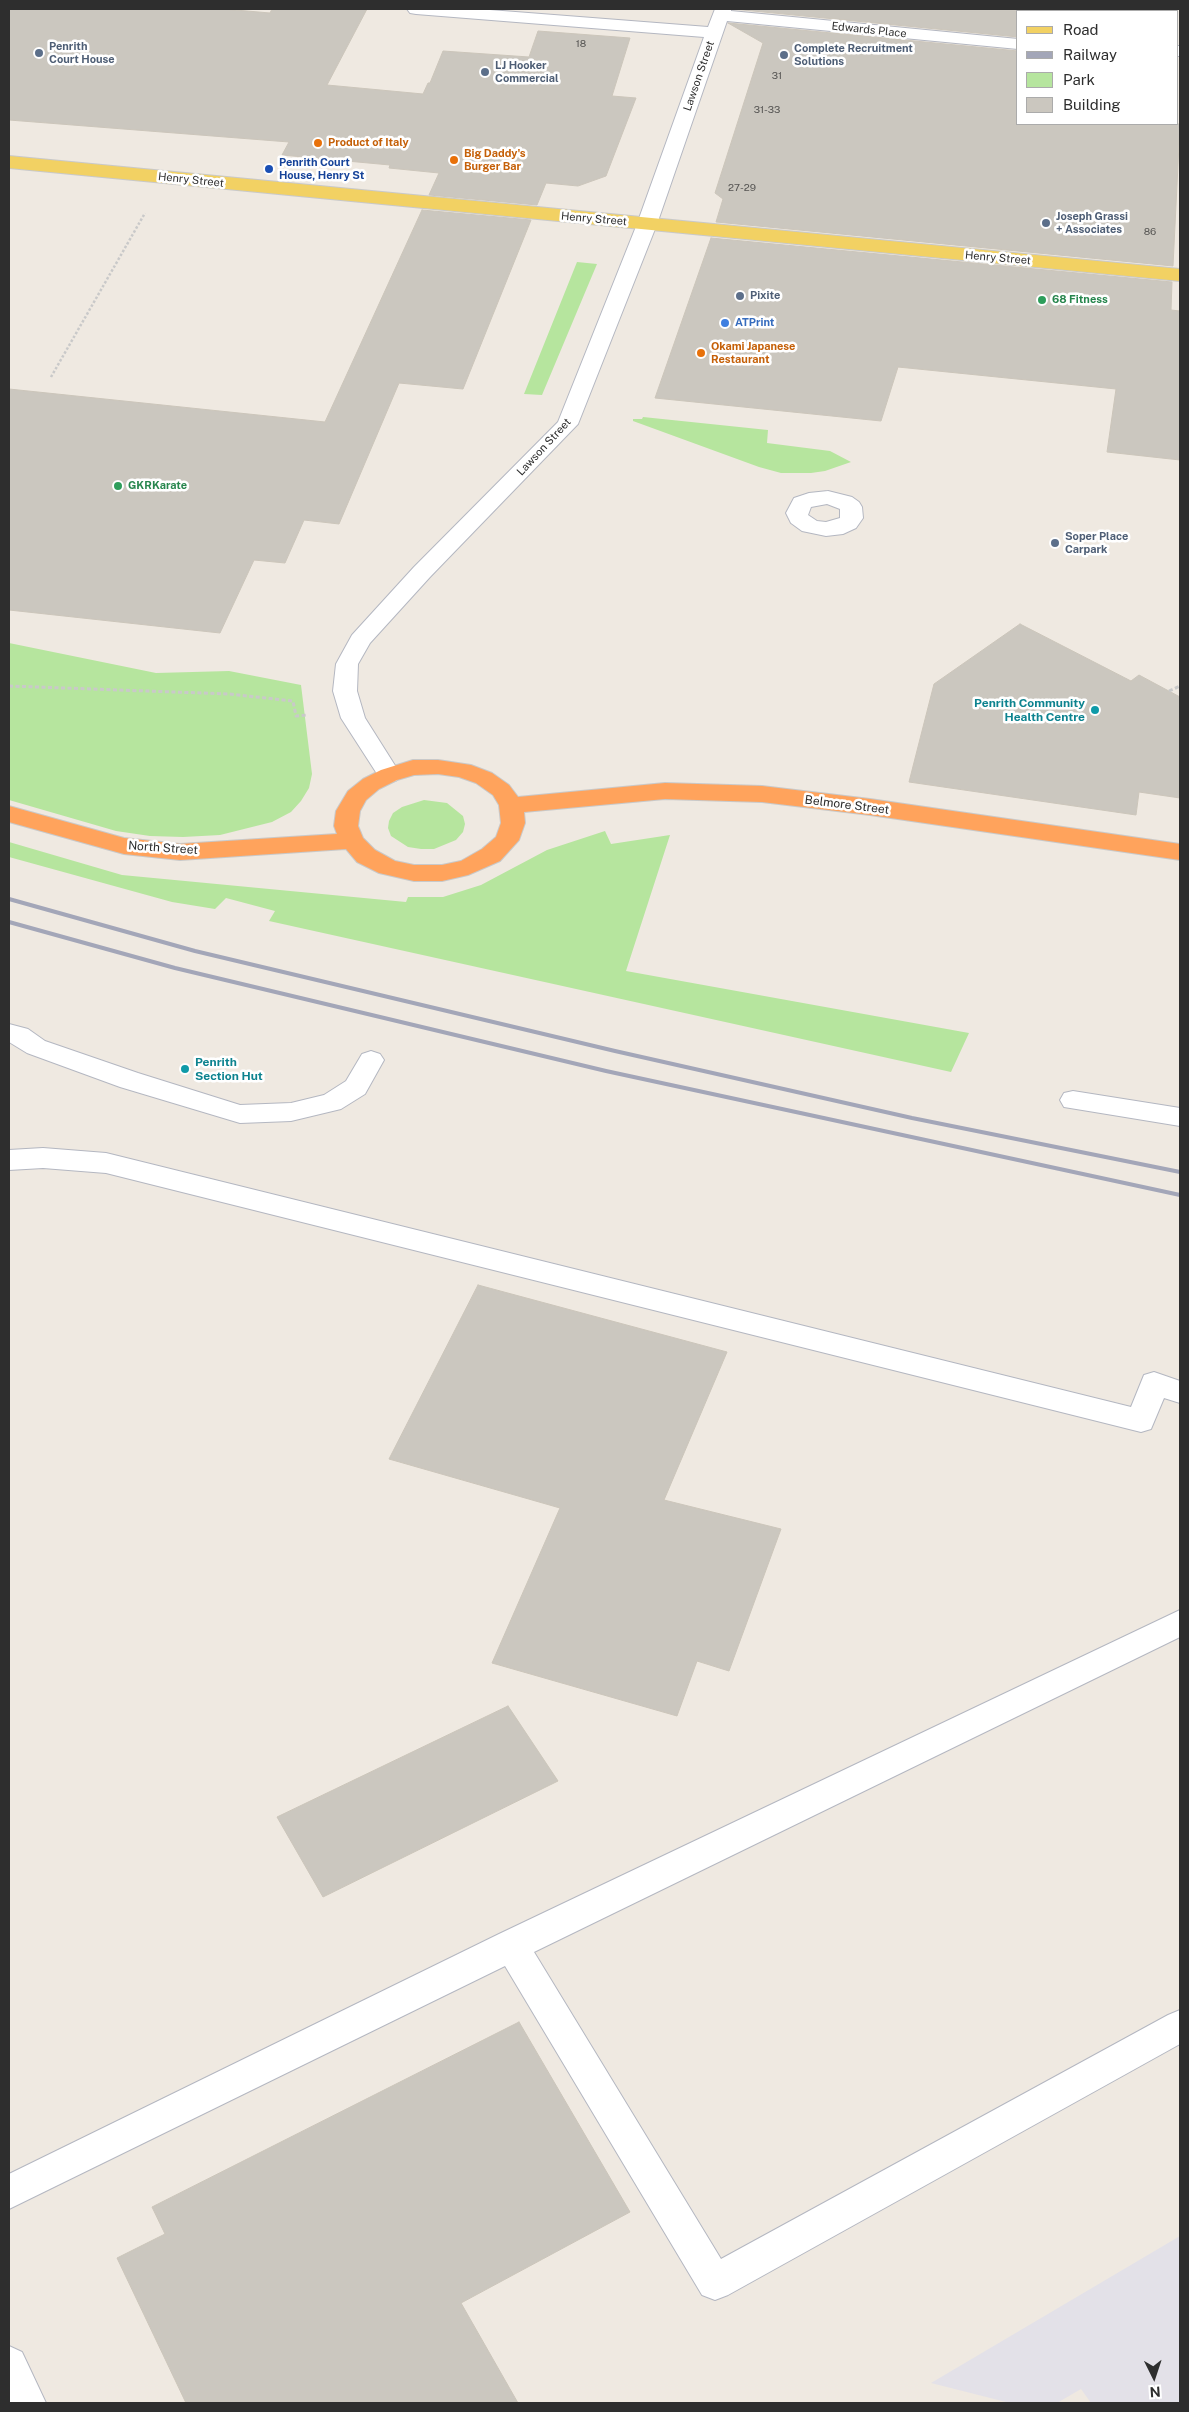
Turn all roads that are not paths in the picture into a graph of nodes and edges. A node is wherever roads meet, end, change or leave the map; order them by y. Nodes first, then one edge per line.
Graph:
1 (416, 9) edge
2 (722, 12) edge
3 (714, 33) junction
4 (1016, 44) edge
5 (9, 162) edge
6 (647, 224) junction
7 (1180, 275) edge
8 (389, 775) junction
9 (511, 805) junction
10 (9, 814) edge
11 (352, 841) junction
12 (1180, 852) edge
13 (9, 1033) edge
14 (371, 1060) dead end
15 (1073, 1100) dead end
16 (1180, 1117) edge
17 (9, 1160) edge
18 (1180, 1392) edge
19 (1180, 1622) edge
20 (512, 1945) junction
21 (1180, 2026) edge
22 (9, 2192) edge
23 (9, 2365) edge
24 (26, 2403) edge

1 - 3 street
2 - 3 street, Lawson Street
2 - 4 street, Edwards Place
3 - 6 street, Lawson Street
5 - 6 main road, Henry Street
6 - 7 main road, Henry Street
6 - 8 street, Lawson Street
8 - 9 highway
8 - 11 highway
9 - 11 highway
9 - 12 highway, Belmore Street
10 - 11 highway, North Street
13 - 14 street
15 - 16 street
17 - 18 street
19 - 20 street
20 - 21 street
20 - 22 street
23 - 24 street

